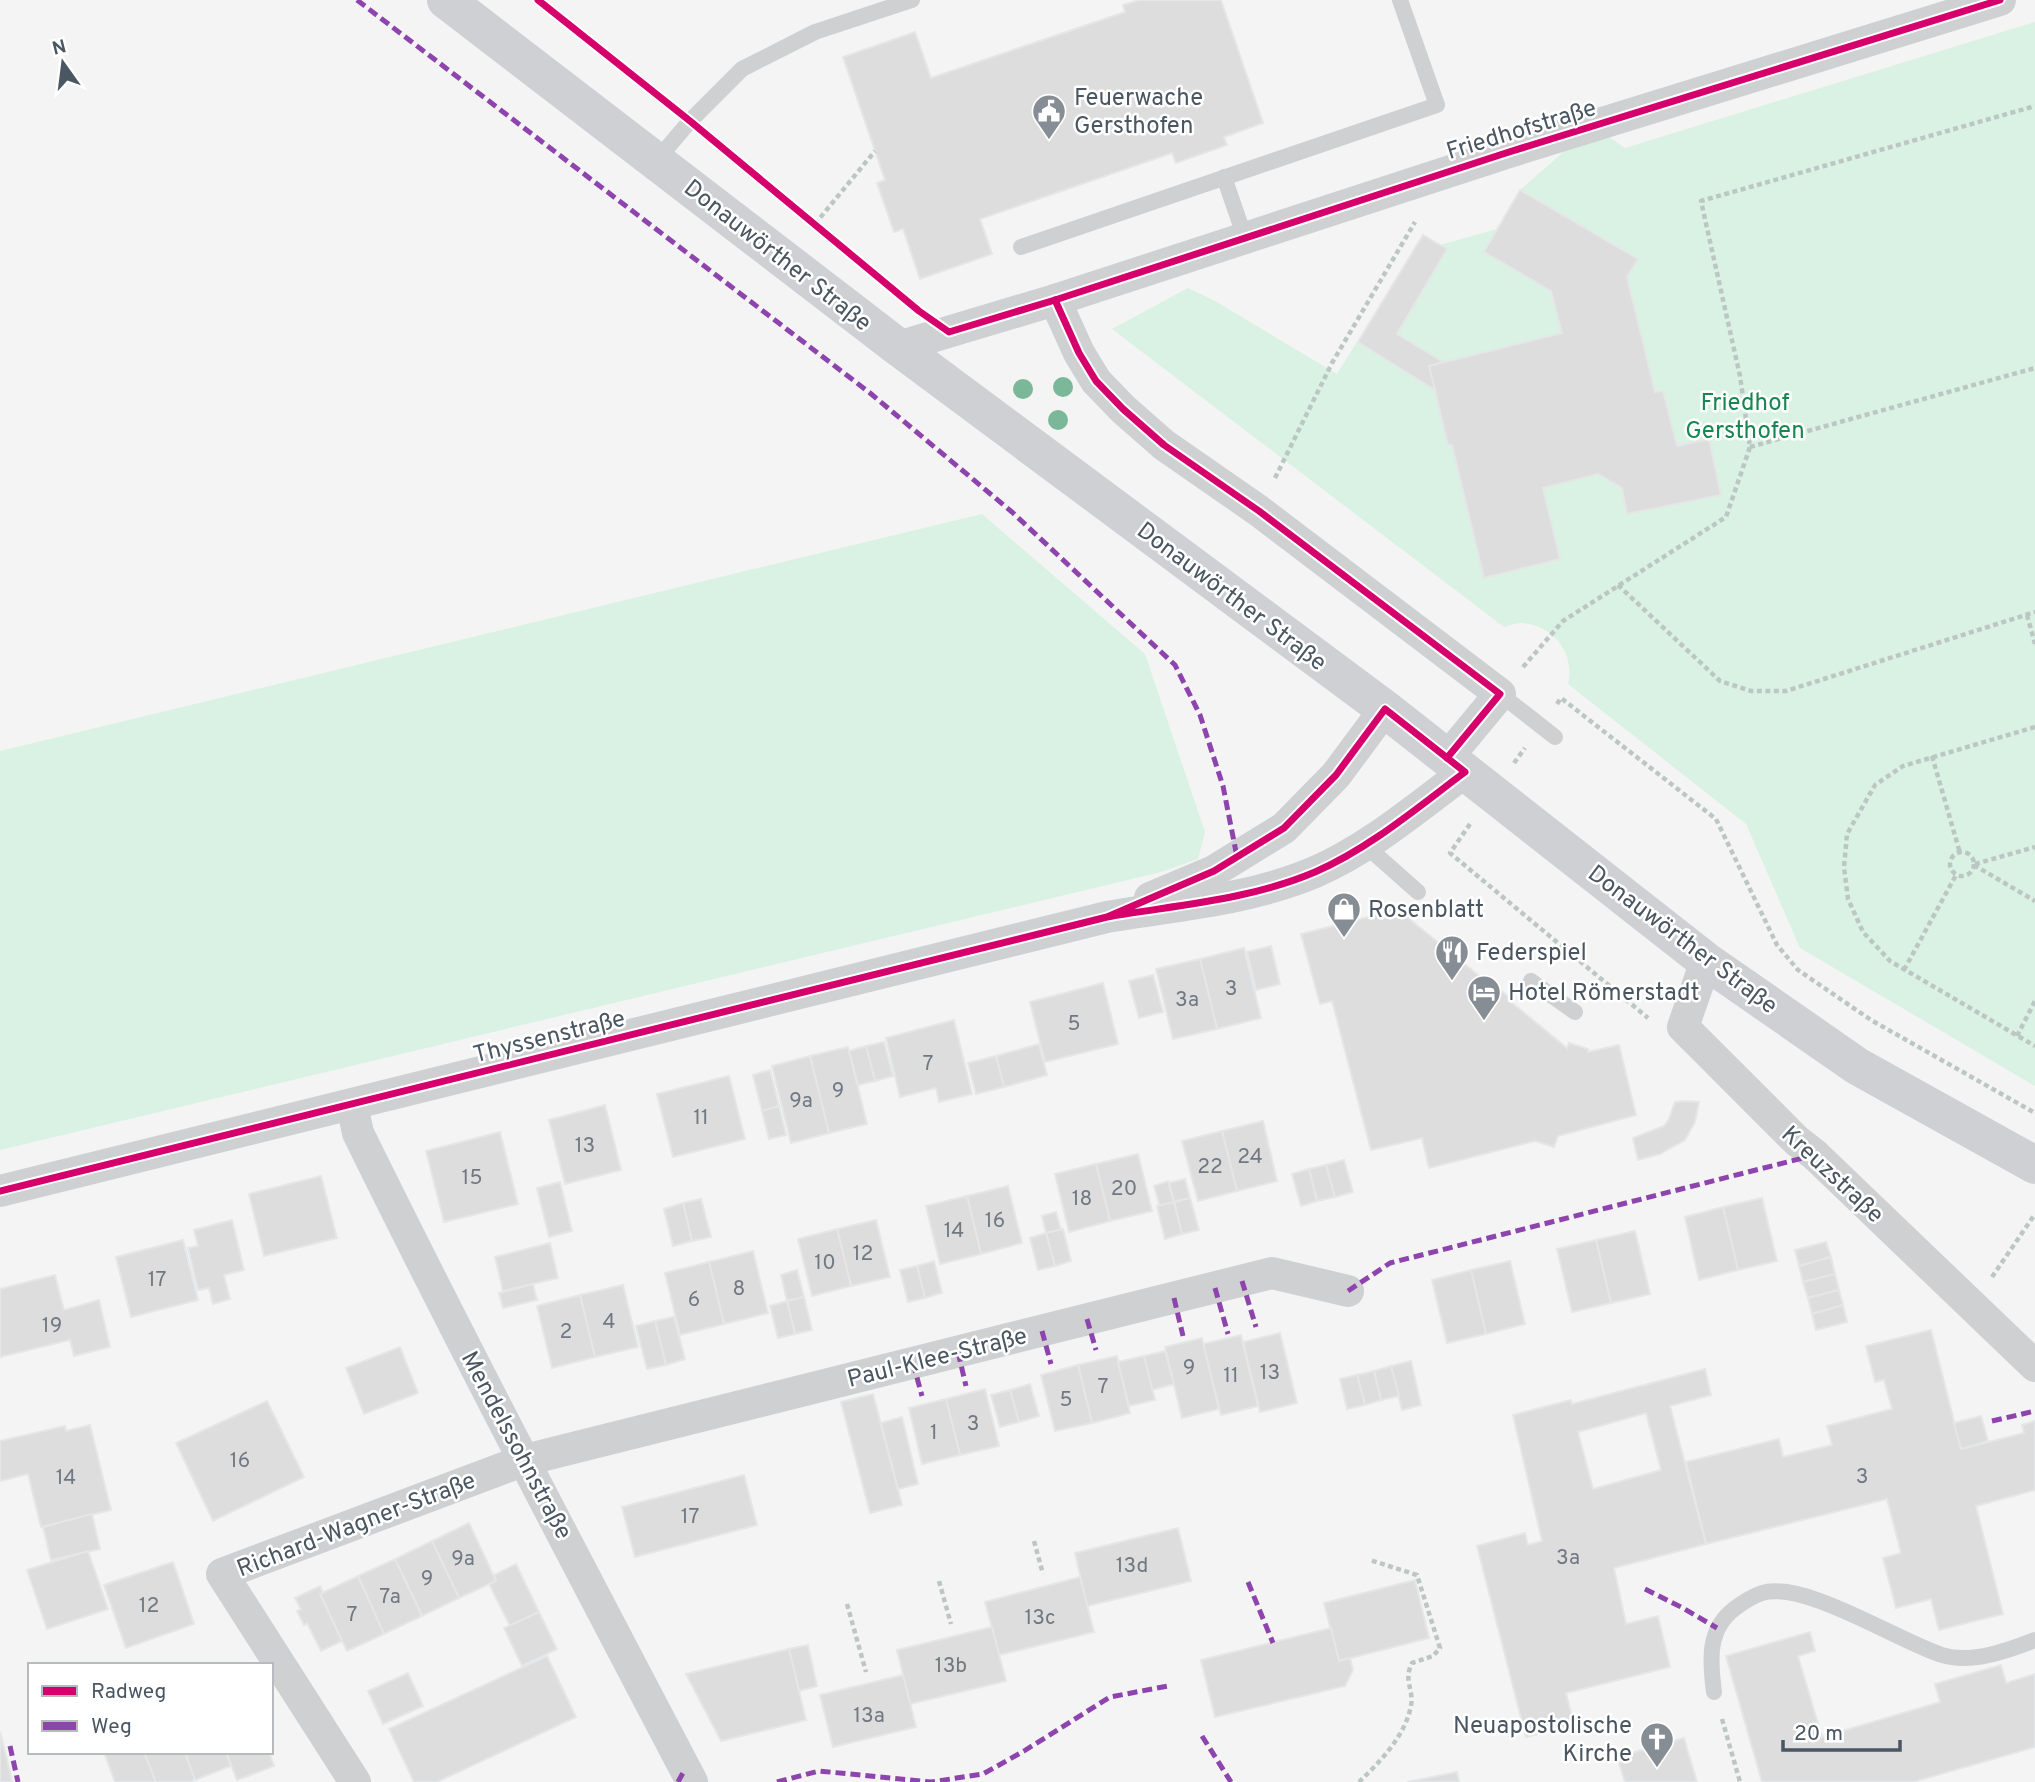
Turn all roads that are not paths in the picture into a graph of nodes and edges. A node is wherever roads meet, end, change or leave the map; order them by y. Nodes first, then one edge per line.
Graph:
1 (446, 0) edge
2 (912, 0) edge
3 (1400, 0) edge
4 (2000, 0) edge
5 (656, 161) junction
6 (1224, 177) junction
7 (1241, 246) junction
8 (1021, 247) dead end
9 (1055, 300) junction
10 (898, 347) junction
11 (1500, 694) junction
12 (1385, 709) junction
13 (1555, 737) dead end
14 (1456, 765) junction
15 (1365, 845) junction
16 (1418, 892) dead end
17 (1107, 917) junction
18 (1706, 961) junction
19 (1531, 981) dead end
20 (1575, 1012) dead end
21 (352, 1105) junction
22 (2035, 1165) edge
23 (0, 1191) edge
24 (1348, 1292) dead end
25 (2035, 1366) edge
26 (525, 1460) junction
27 (2035, 1640) edge
28 (1943, 1655) junction
29 (1923, 1661) dead end
30 (1714, 1692) road end
31 (355, 1782) edge
32 (692, 1782) edge

1 - 5 main road, Donauwörther Straße
2 - 5 lane
3 - 6 lane
4 - 7 street, Friedhofstraße
5 - 10 main road, Donauwörther Straße
6 - 7 lane
6 - 8 lane
7 - 9 street, Friedhofstraße
9 - 10 street, Friedhofstraße
9 - 11 street
10 - 12 main road, Donauwörther Straße
11 - 13 lane
11 - 14 street
12 - 14 main road, Donauwörther Straße
12 - 17 street, Thyssenstraße
14 - 15 street, Thyssenstraße
14 - 18 main road, Donauwörther Straße
15 - 16 lane
15 - 17 street, Thyssenstraße
17 - 21 street, Thyssenstraße
18 - 22 main road, Donauwörther Straße
18 - 25 street, Kreuzstraße
19 - 20 lane
21 - 23 street, Thyssenstraße
21 - 26 street, Mendelssohnstraße
24 - 26 street, Paul-Klee-Straße
26 - 31 street, Richard-Wagner-Straße
26 - 32 street, Mendelssohnstraße
27 - 28 lane
28 - 29 lane
28 - 30 lane

